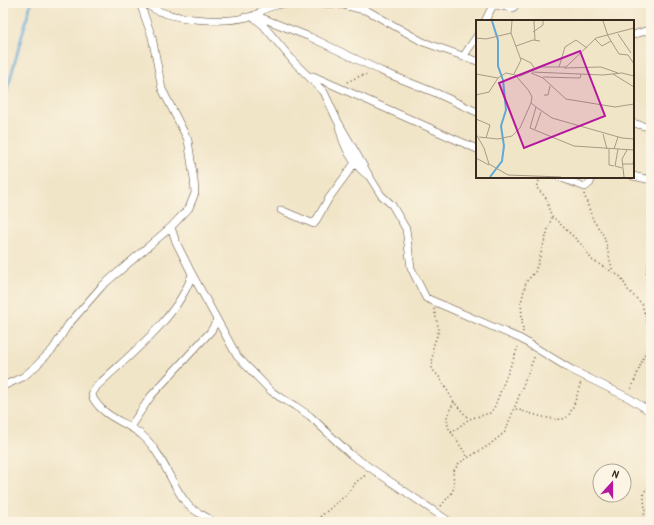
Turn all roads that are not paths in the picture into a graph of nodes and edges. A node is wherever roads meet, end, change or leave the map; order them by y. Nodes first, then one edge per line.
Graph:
1 (140, 3) edge
2 (144, 3) edge
3 (289, 3) edge
4 (319, 3) edge
5 (517, 3) edge
6 (253, 16) junction
7 (245, 17) junction
8 (486, 20) edge
9 (651, 29) edge
10 (634, 35) edge
11 (476, 38) edge
12 (463, 57) junction
13 (476, 61) edge
14 (306, 73) junction
15 (476, 112) edge
16 (337, 120) junction
17 (634, 123) edge
18 (651, 128) edge
19 (476, 149) edge
20 (354, 164) junction
21 (634, 176) edge
22 (562, 178) edge
23 (592, 178) edge
24 (371, 179) junction
25 (651, 180) edge
26 (281, 210) dead end
27 (171, 227) junction
28 (192, 274) junction
29 (217, 320) junction
30 (3, 386) edge
31 (651, 412) edge
32 (130, 427) junction
33 (213, 522) edge
34 (450, 522) edge

1 - 27 street
2 - 7 street
3 - 6 street
4 - 12 street
5 - 8 street
6 - 7 street
6 - 15 street
7 - 14 street
9 - 10 street
11 - 12 street
12 - 13 street
14 - 16 street
14 - 19 street
16 - 20 street
16 - 24 street
17 - 18 street
20 - 24 street
20 - 26 street
21 - 25 street
22 - 23 street
24 - 31 street
27 - 28 street
27 - 30 street
28 - 29 street
28 - 32 street
29 - 32 street
29 - 34 street
32 - 33 street

